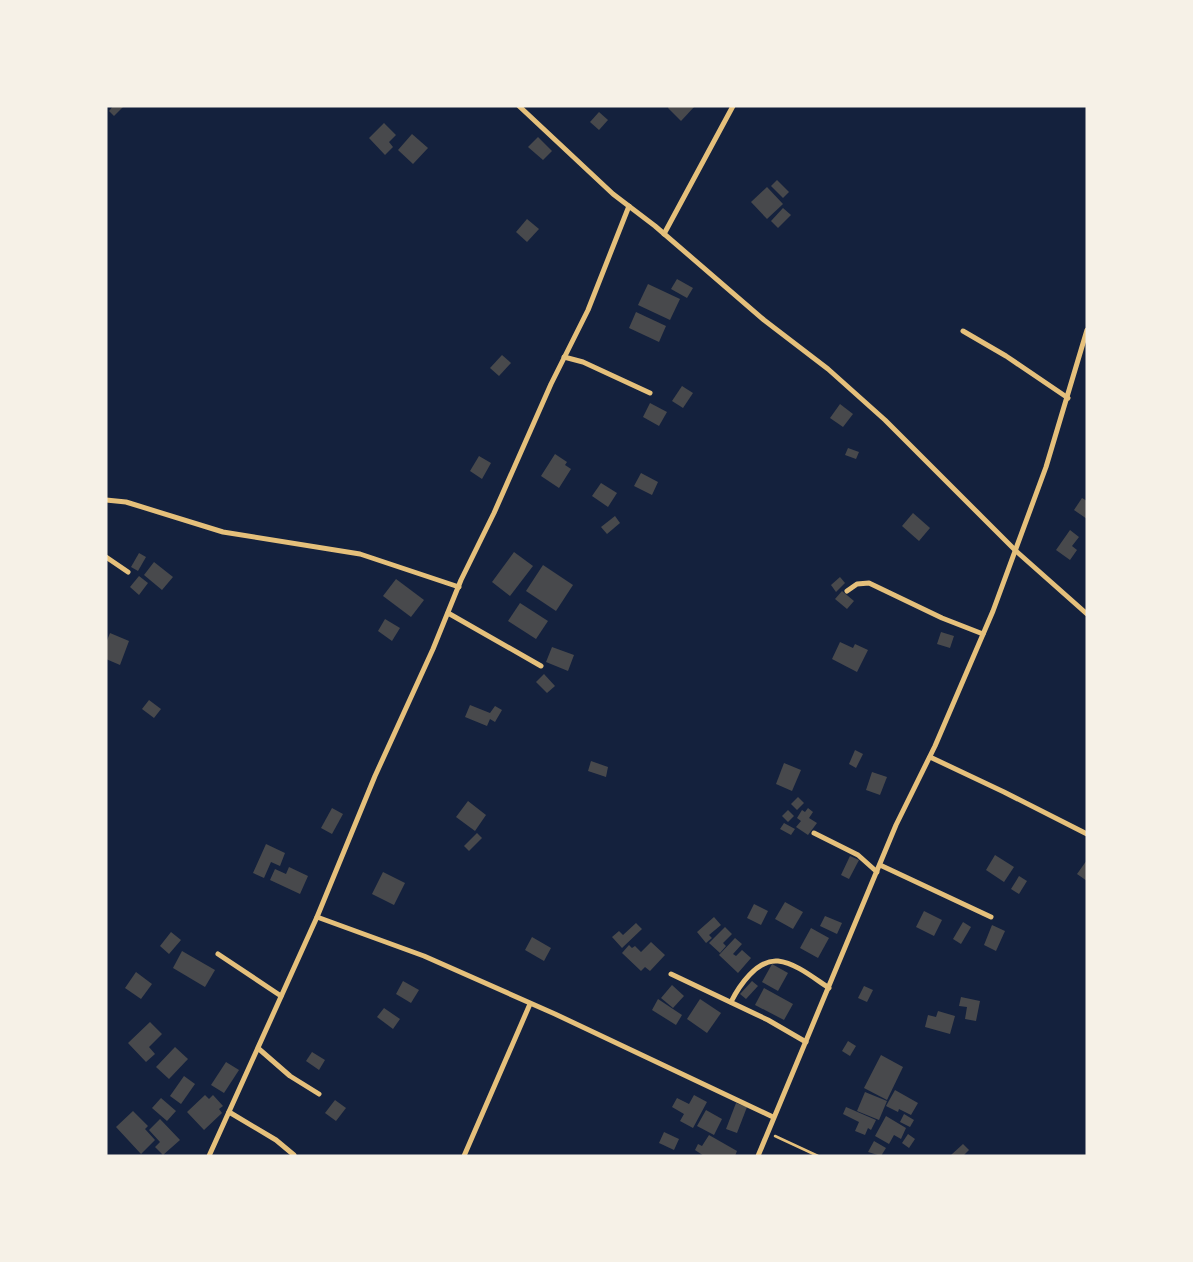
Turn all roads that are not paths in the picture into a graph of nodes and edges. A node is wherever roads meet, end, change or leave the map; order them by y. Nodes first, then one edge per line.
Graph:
1 (519, 106) edge
2 (734, 106) edge
3 (629, 206) junction
4 (664, 234) junction
5 (1087, 330) edge
6 (963, 331) dead end
7 (564, 357) junction
8 (650, 393) dead end
9 (1068, 398) junction
10 (106, 500) edge
11 (1016, 551) junction
12 (106, 556) edge
13 (128, 572) dead end
14 (459, 587) junction
15 (847, 591) dead end
16 (448, 613) junction
17 (1087, 614) edge
18 (983, 634) junction
19 (541, 666) dead end
20 (930, 757) junction
21 (814, 833) dead end
22 (1087, 834) edge
23 (880, 865) junction
24 (877, 872) junction
25 (317, 917) junction
26 (991, 917) dead end
27 (218, 954) dead end
28 (671, 974) dead end
29 (829, 988) junction
30 (281, 996) junction
31 (731, 1002) junction
32 (530, 1004) junction
33 (806, 1042) junction
34 (259, 1049) junction
35 (319, 1094) dead end
36 (229, 1112) junction
37 (773, 1117) junction
38 (294, 1155) edge
39 (209, 1156) edge
40 (464, 1156) edge
41 (758, 1156) edge

1 - 3 street
2 - 4 street
3 - 4 street
3 - 7 street
4 - 11 street
5 - 9 street
6 - 9 street
7 - 8 street
7 - 14 street
9 - 11 street
10 - 14 street
11 - 17 street
11 - 18 street
12 - 13 street
14 - 16 street
15 - 18 street
16 - 19 street
16 - 25 street
18 - 20 street
20 - 22 street
20 - 23 street
21 - 24 street
23 - 24 street
23 - 26 street
24 - 29 street
25 - 30 street
25 - 32 street
27 - 30 street
28 - 31 street
29 - 31 street
29 - 33 street
30 - 34 street
31 - 33 street
32 - 37 street
32 - 40 street
33 - 37 street
34 - 35 street
34 - 36 street
36 - 38 street
36 - 39 street
37 - 41 street

